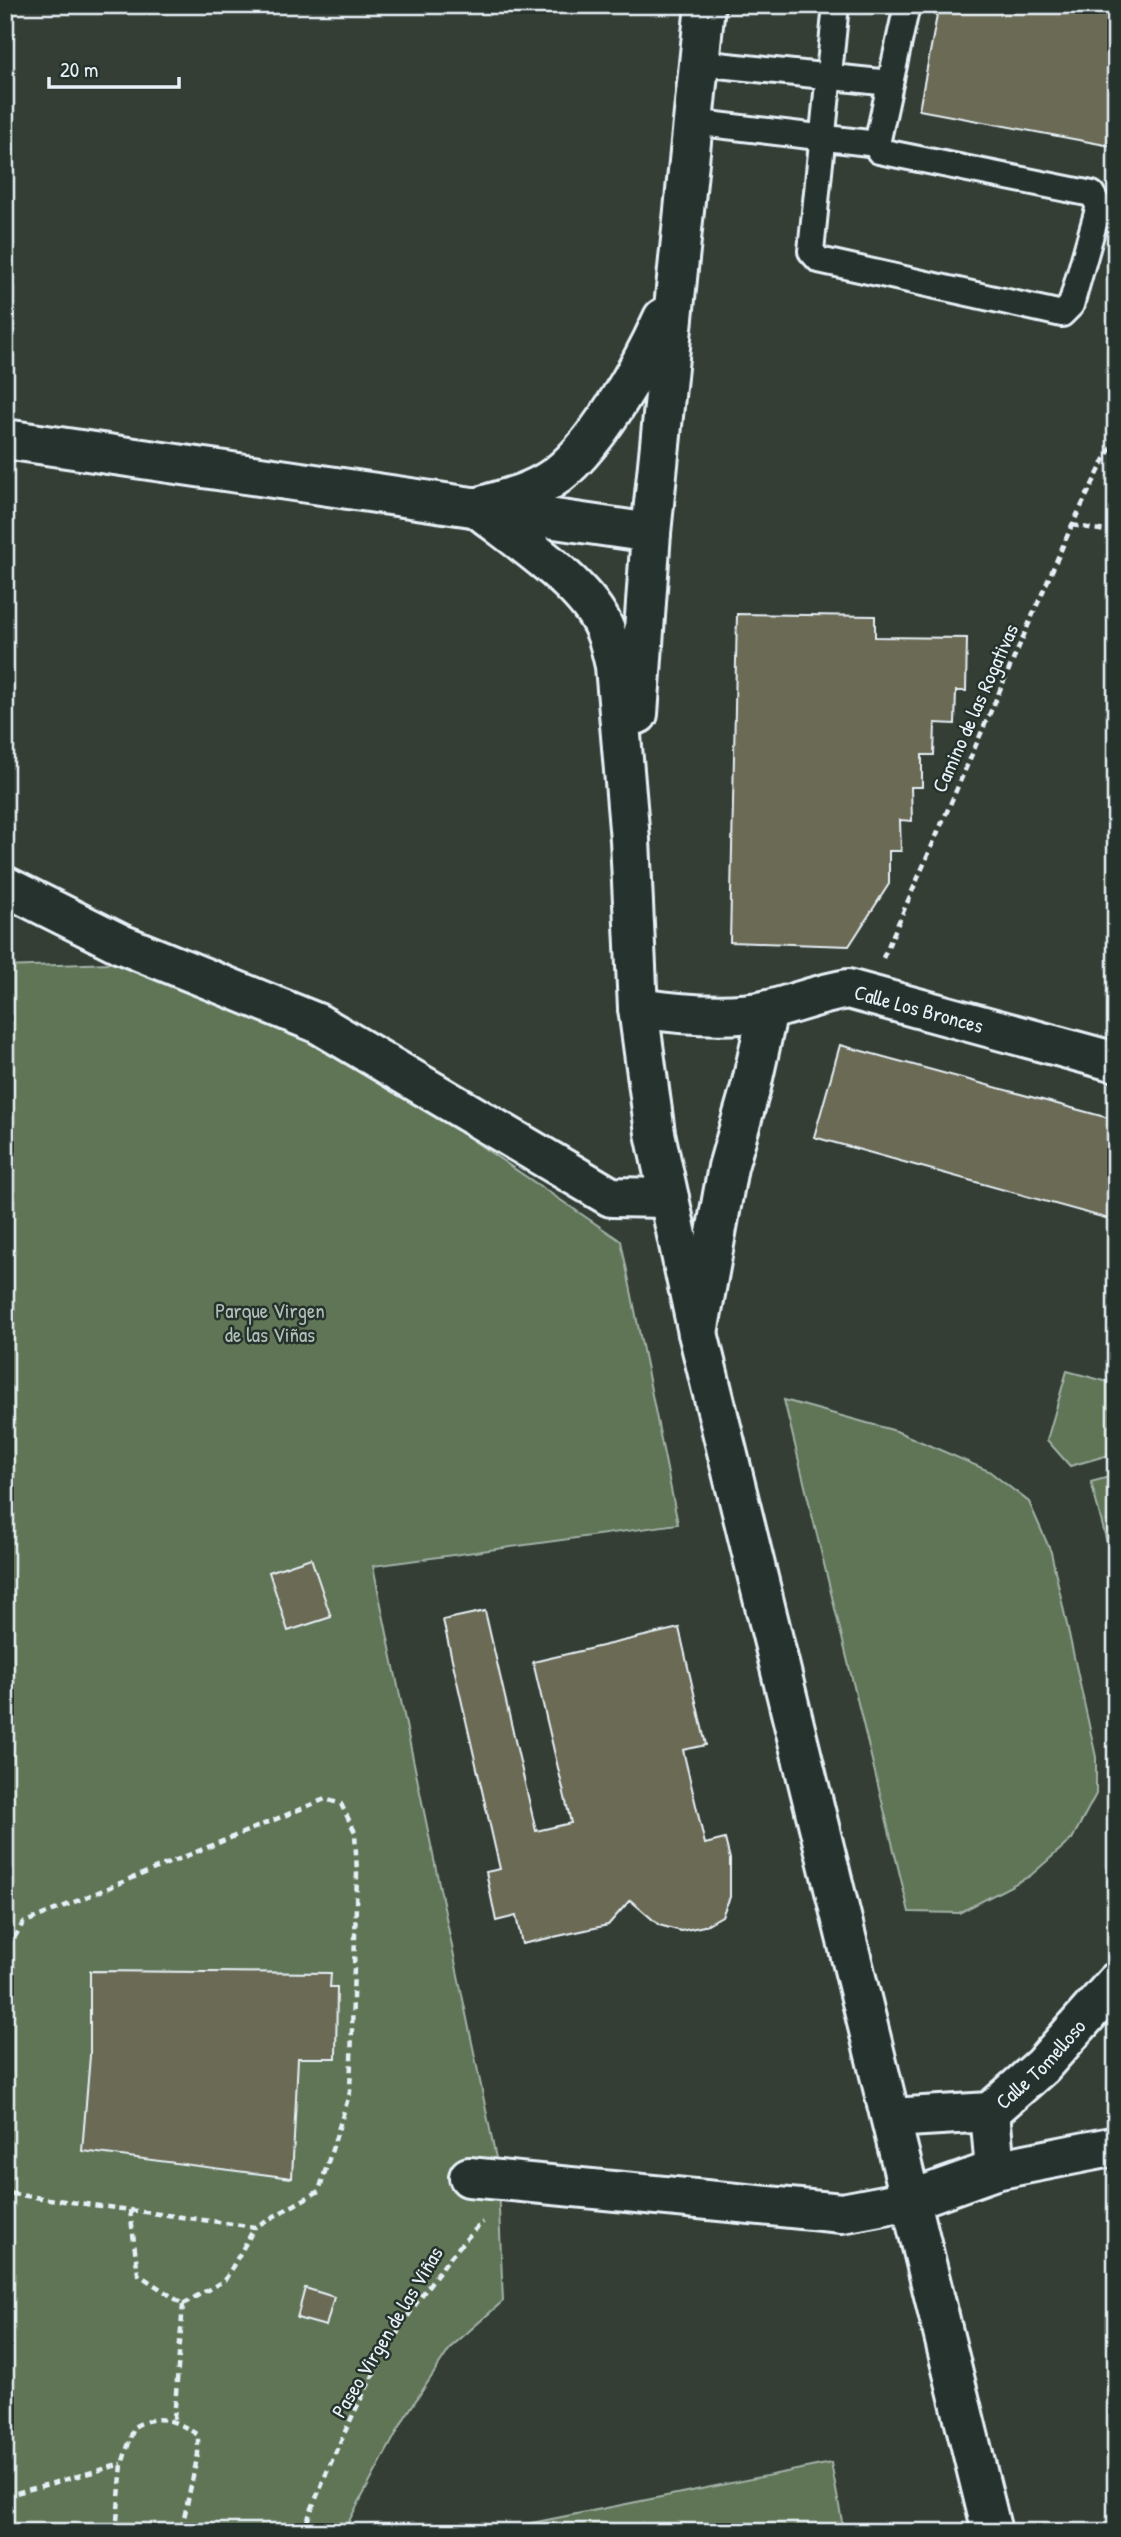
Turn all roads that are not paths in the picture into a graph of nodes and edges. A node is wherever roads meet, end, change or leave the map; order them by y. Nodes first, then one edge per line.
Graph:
1 (705, 5) edge
2 (836, 5) edge
3 (907, 5) edge
4 (699, 63) junction
5 (829, 76) junction
6 (890, 83) junction
7 (692, 122) junction
8 (822, 137) junction
9 (877, 144) junction
10 (676, 291) junction
11 (5, 439) edge
12 (476, 507) junction
13 (651, 533) junction
14 (629, 840) junction
15 (5, 886) edge
16 (638, 1008) junction
17 (768, 1010) junction
18 (1116, 1062) edge
19 (669, 1198) junction
20 (698, 1334) junction
21 (1116, 1982) edge
22 (990, 2112) junction
23 (891, 2118) junction
24 (1116, 2146) edge
25 (995, 2170) junction
26 (469, 2177) dead end
27 (911, 2200) junction
28 (992, 2532) edge

1 - 4 street
2 - 5 lane
3 - 6 lane
4 - 5 lane
4 - 7 street
5 - 6 lane
5 - 8 lane
6 - 9 lane
7 - 8 lane
7 - 10 street
8 - 9 lane
8 - 9 lane
10 - 12 street
10 - 13 street
11 - 12 street
12 - 13 street
12 - 14 street
13 - 14 street
14 - 16 street
15 - 19 street
16 - 17 street, Calle Los Bronces
16 - 19 street
17 - 18 street, Calle Los Bronces
17 - 20 street
19 - 20 street
20 - 23 street
21 - 22 street, Calle Tomelloso
22 - 23 street, Calle Tomelloso
22 - 25 street, Calle Tomelloso
23 - 27 street
24 - 25 street
25 - 27 street
26 - 27 street
27 - 28 street

